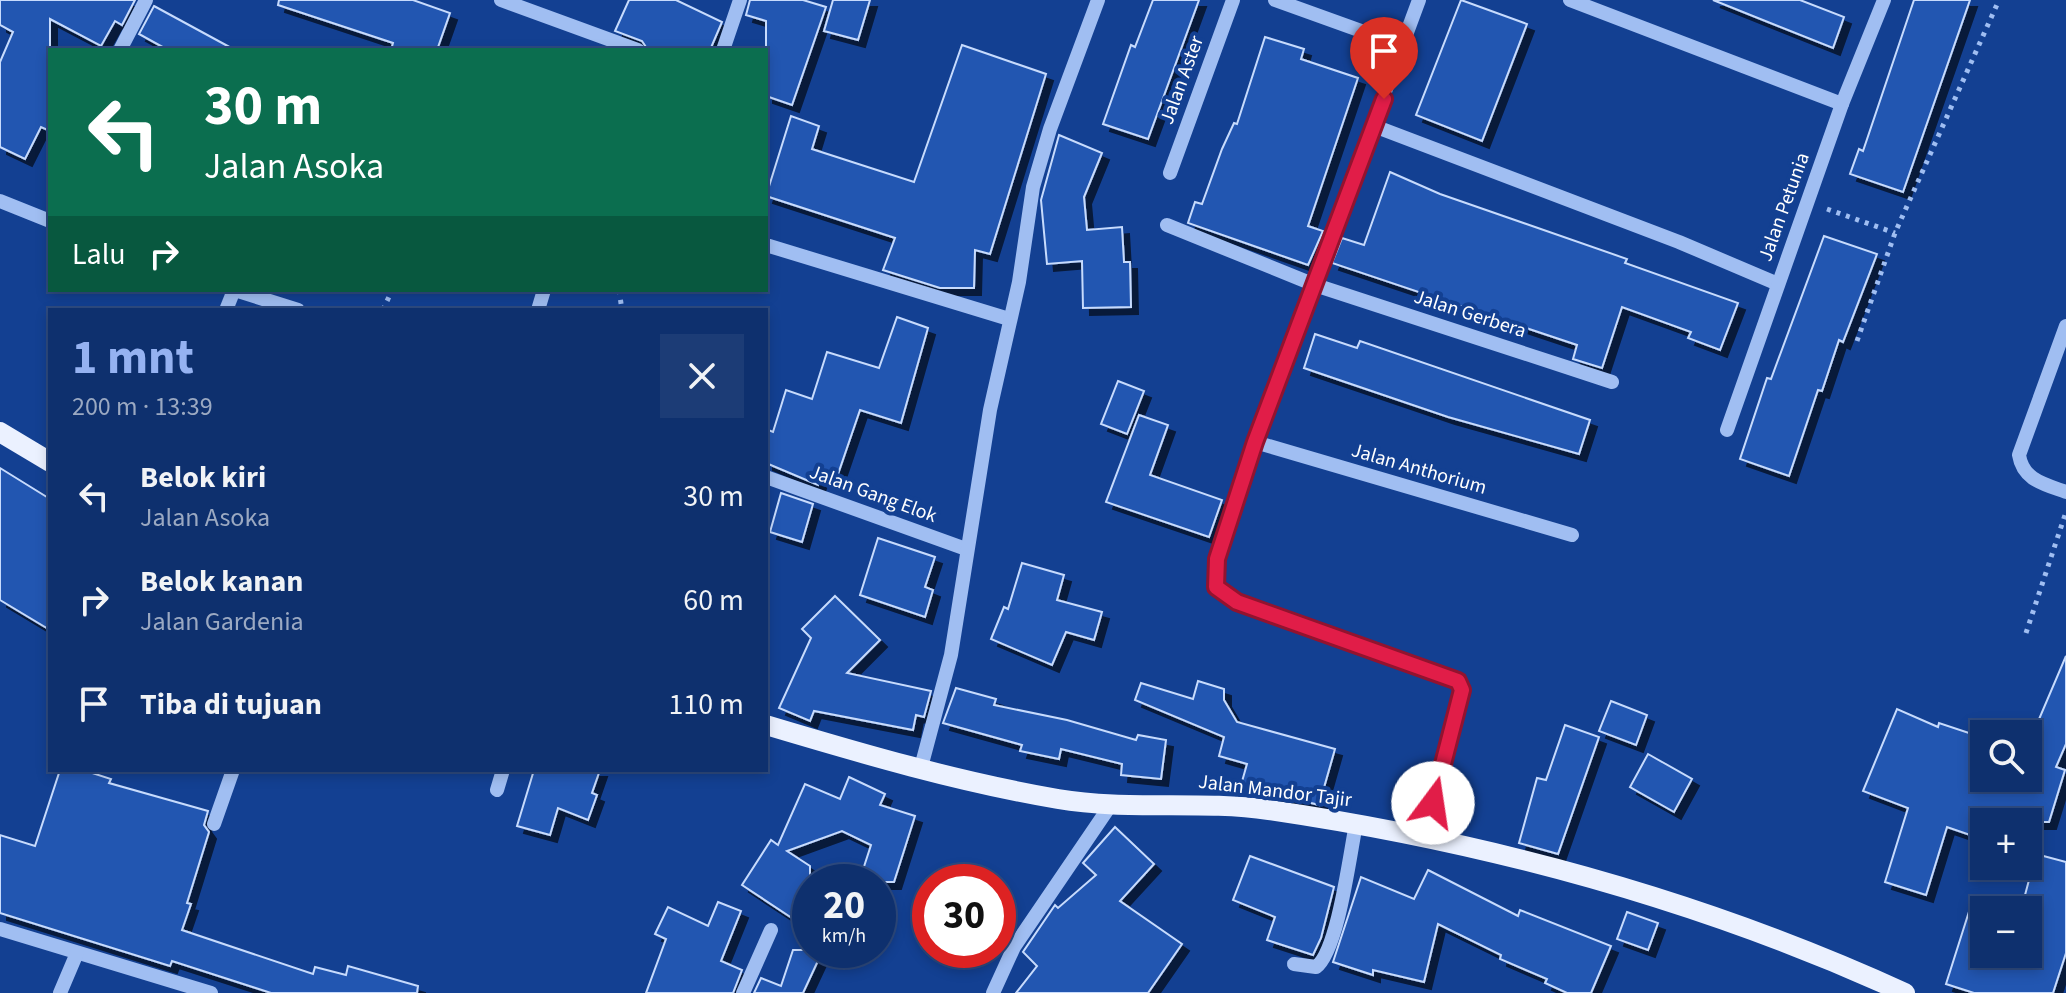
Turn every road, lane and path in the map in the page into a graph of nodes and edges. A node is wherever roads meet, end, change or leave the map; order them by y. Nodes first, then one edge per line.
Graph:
1 (146, 0) edge
2 (501, 0) edge
3 (740, 0) edge
4 (1098, 0) edge
5 (1233, 0) edge
6 (1275, 0) edge
7 (1419, 0) edge
8 (1570, 0) edge
9 (1884, 0) edge
10 (1999, 0) edge
11 (1403, 46) junction
12 (121, 48) edge
13 (633, 48) edge
14 (724, 48) edge
15 (1842, 104) junction
16 (1374, 126) junction
17 (1170, 173) dead end
18 (0, 201) edge
19 (1807, 202) junction
20 (48, 220) edge
21 (1167, 225) dead end
22 (1895, 233) junction
23 (768, 246) edge
24 (1778, 284) junction
25 (1315, 285) junction
26 (240, 292) edge
27 (292, 308) edge
28 (1009, 319) junction
29 (2066, 326) edge
30 (1857, 341) dead end
31 (1612, 382) dead end
32 (1727, 430) dead end
33 (0, 432) edge
34 (1255, 442) junction
35 (48, 461) edge
36 (768, 478) edge
37 (2066, 492) edge
38 (2066, 511) edge
39 (1572, 535) dead end
40 (966, 549) junction
41 (2026, 633) dead end
42 (768, 726) edge
43 (920, 771) junction
44 (232, 772) edge
45 (502, 772) edge
46 (497, 790) dead end
47 (1112, 803) junction
48 (1433, 803) dead end
49 (214, 824) dead end
50 (1356, 824) junction
51 (0, 929) edge
52 (771, 930) dead end
53 (77, 953) junction
54 (1294, 964) dead end
55 (1884, 988) edge
56 (60, 993) edge
57 (211, 993) edge
58 (743, 993) edge
59 (993, 993) edge
60 (1905, 993) edge

1 - 12 street
2 - 13 street
3 - 14 street
4 - 28 street
5 - 17 street, Jalan Aster
6 - 11 street
7 - 11 street
8 - 15 street
9 - 15 street, Jalan Petunia
10 - 22 path
11 - 16 street
15 - 19 street, Jalan Petunia
16 - 24 street
16 - 25 street
18 - 20 street
19 - 22 path
19 - 24 street, Jalan Petunia
21 - 25 street, Jalan Gerbera
22 - 30 path
23 - 28 street
24 - 32 street, Jalan Petunia
25 - 31 street, Jalan Gerbera
25 - 34 street
26 - 27 street
28 - 40 street
29 - 37 street
33 - 35 main road
34 - 39 street, Jalan Anthorium
34 - 48 street
36 - 40 street, Jalan Gang Elok
38 - 41 path
40 - 43 street
42 - 43 main road, Jalan Mandor Tajir
43 - 47 main road, Jalan Mandor Tajir
44 - 49 street
45 - 46 street
47 - 50 main road, Jalan Mandor Tajir
47 - 59 street
50 - 54 street
50 - 55 main road, Jalan Mandor Tajir
51 - 53 street
52 - 58 street
53 - 56 street
53 - 57 street
55 - 60 main road, Jalan Mandor Tajir

